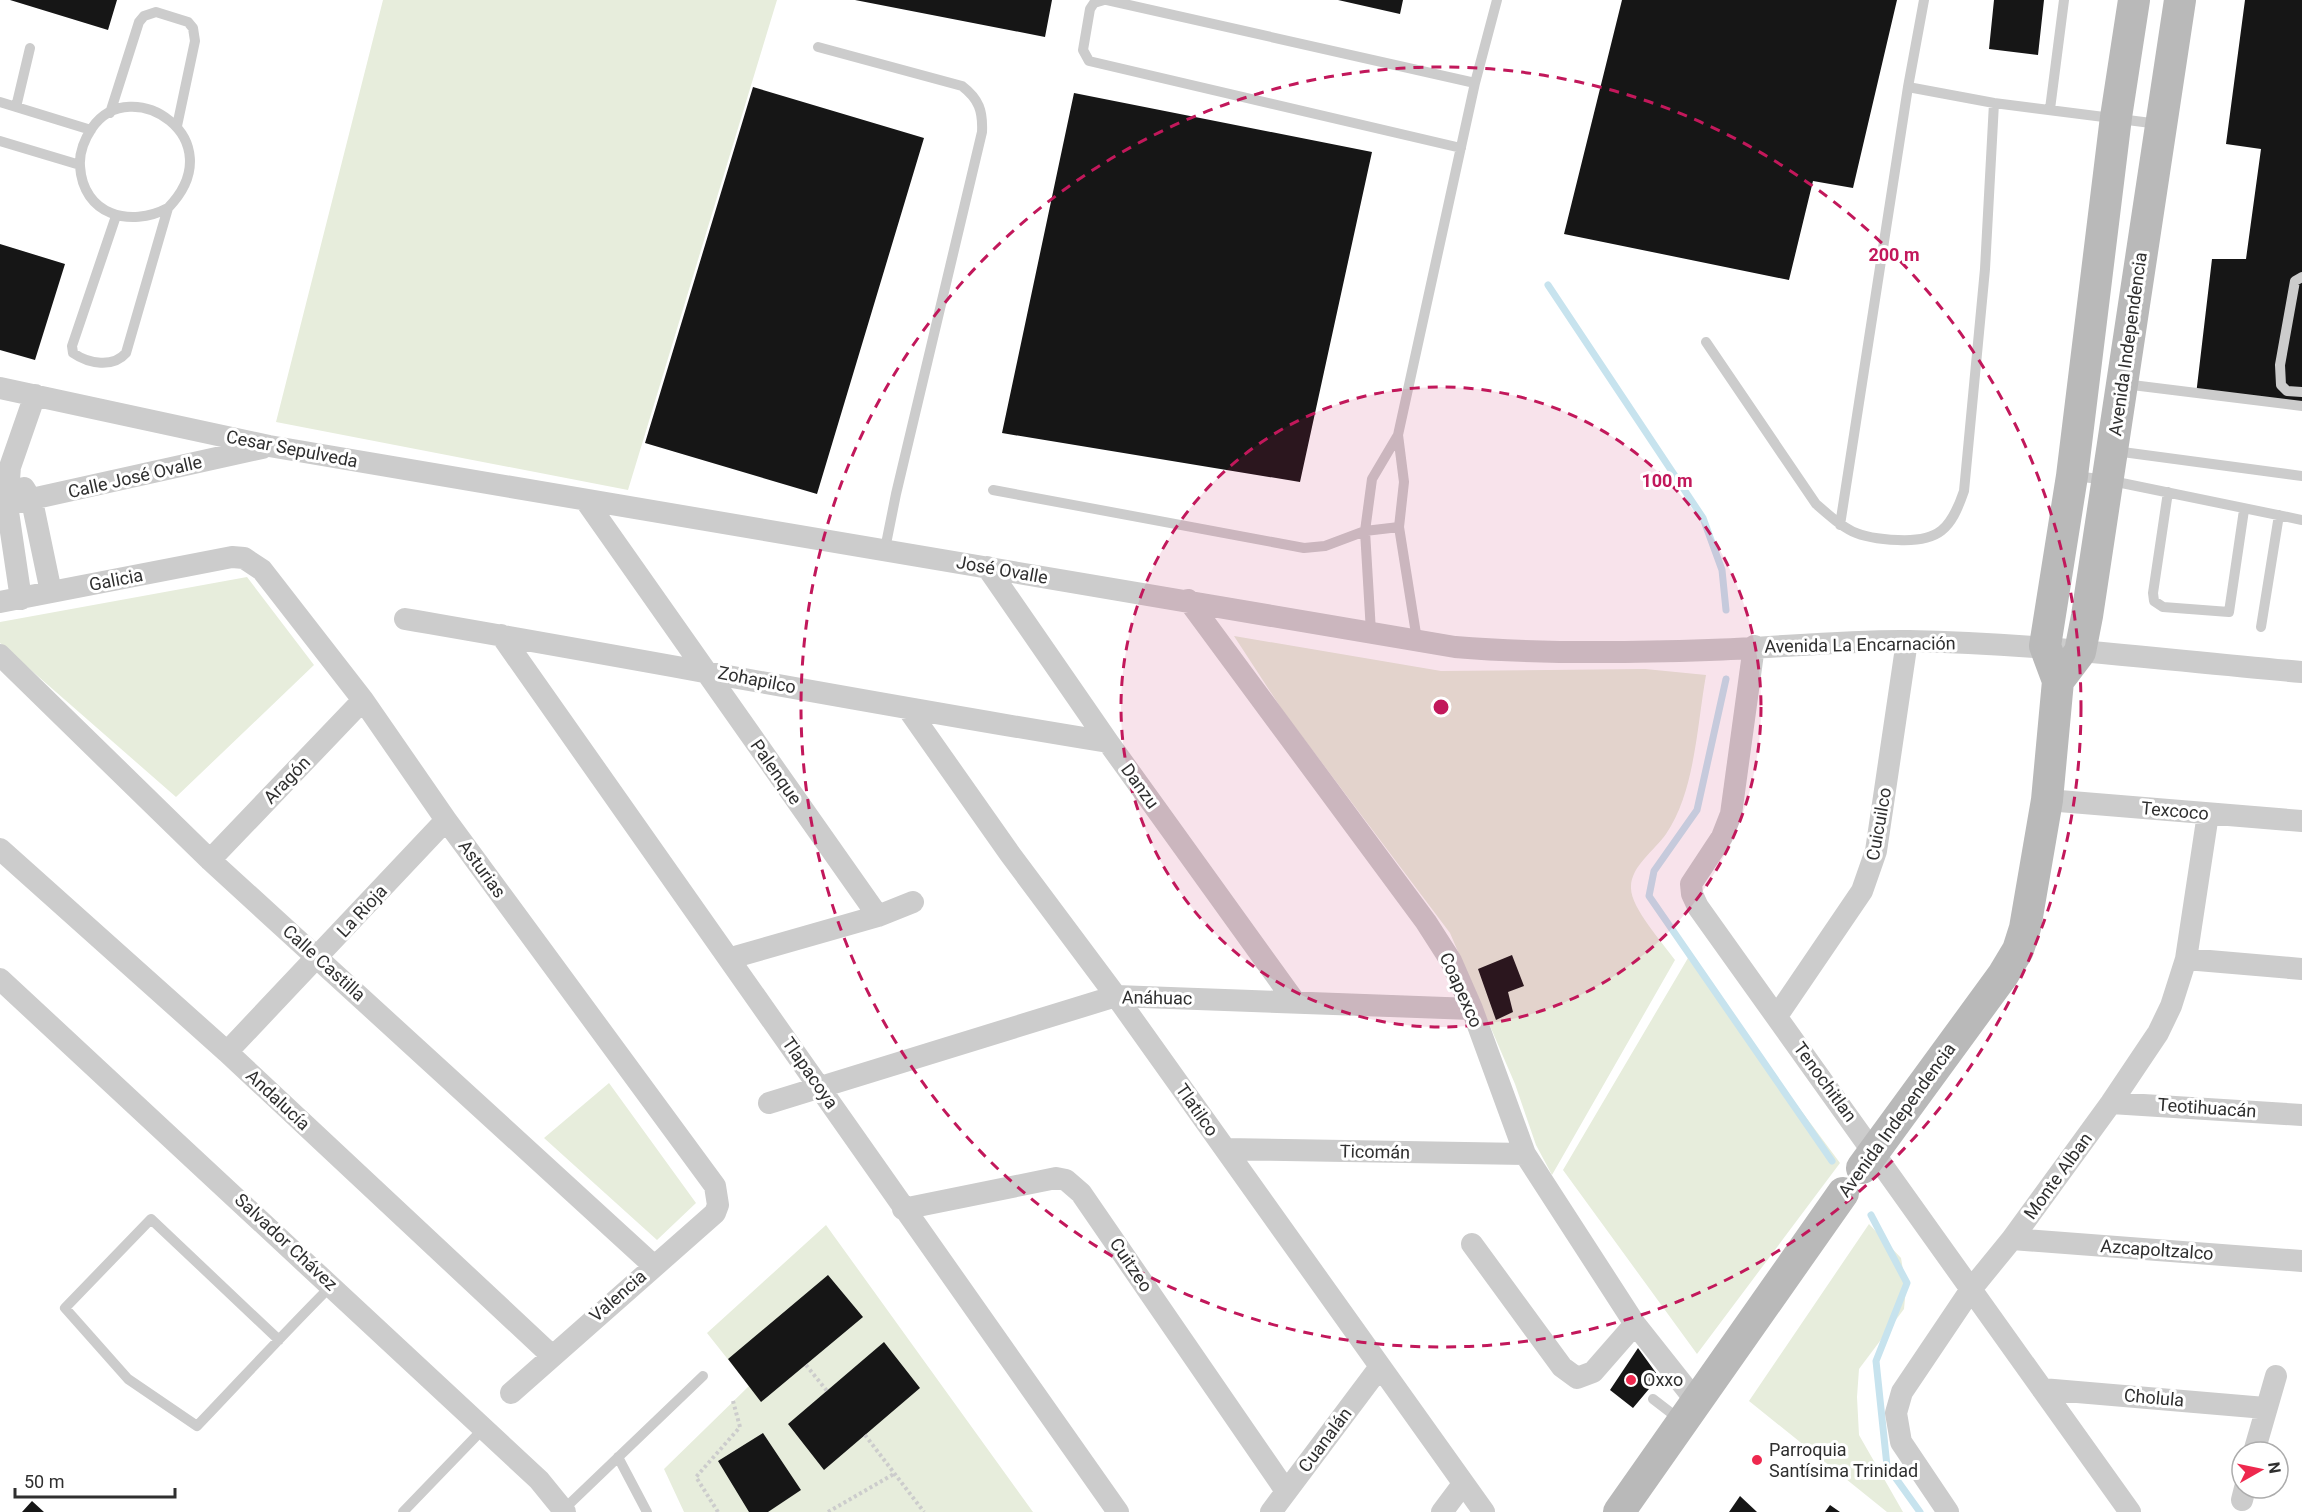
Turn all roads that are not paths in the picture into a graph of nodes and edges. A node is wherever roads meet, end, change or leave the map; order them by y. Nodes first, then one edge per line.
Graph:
1 (1106, 0) edge
2 (1497, 0) edge
3 (1924, 0) edge
4 (2064, 0) edge
5 (2134, 0) edge
6 (2180, 0) edge
7 (818, 47) dead end
8 (30, 48) dead end
9 (1475, 83) junction
10 (1908, 87) junction
11 (0, 102) edge
12 (1994, 103) junction
13 (16, 107) junction
14 (2050, 109) junction
15 (110, 113) junction
16 (2116, 117) junction
17 (2160, 124) junction
18 (177, 126) junction
19 (91, 130) junction
20 (0, 141) edge
21 (1461, 148) junction
22 (80, 165) junction
23 (168, 208) junction
24 (116, 216) junction
25 (2302, 278) edge
26 (1706, 342) dead end
27 (2122, 384) junction
28 (0, 388) edge
29 (2302, 392) edge
30 (35, 395) junction
31 (2302, 406) edge
32 (1398, 435) junction
33 (269, 446) junction
34 (2110, 465) junction
35 (10, 467) junction
36 (2072, 476) junction
37 (2302, 476) edge
38 (993, 490) dead end
39 (2168, 492) junction
40 (32, 501) junction
41 (586, 501) junction
42 (3, 506) edge
43 (2244, 510) junction
44 (2279, 515) junction
45 (2302, 520) edge
46 (1840, 525) junction
47 (1399, 527) junction
48 (1365, 531) junction
49 (885, 549) junction
50 (232, 557) joint
51 (987, 567) junction
52 (51, 592) junction
53 (1188, 600) junction
54 (10, 601) edge
55 (405, 619) dead end
56 (2260, 627) dead end
57 (1371, 632) junction
58 (501, 635) junction
59 (1417, 640) junction
60 (1907, 641) junction
61 (2045, 646) junction
62 (1746, 647) junction
63 (2080, 652) junction
64 (0, 655) edge
65 (704, 670) junction
66 (2302, 672) edge
67 (2058, 681) junction
68 (363, 700) junction
69 (908, 710) junction
70 (1108, 742) junction
71 (2047, 800) junction
72 (2208, 814) junction
73 (446, 820) junction
74 (2302, 821) edge
75 (0, 849) edge
76 (210, 860) junction
77 (913, 902) dead end
78 (878, 916) junction
79 (318, 957) junction
80 (730, 958) junction
81 (2186, 959) junction
82 (2302, 969) edge
83 (2, 984) edge
84 (1116, 996) junction
85 (1295, 1002) junction
86 (1472, 1009) junction
87 (1776, 1016) junction
88 (227, 1052) junction
89 (819, 1087) junction
90 (769, 1103) dead end
91 (2111, 1103) junction
92 (2302, 1114) edge
93 (1225, 1149) junction
94 (1525, 1154) junction
95 (1868, 1159) junction
96 (1843, 1193) joint
97 (718, 1197) joint
98 (903, 1209) junction
99 (2012, 1239) junction
100 (1472, 1244) dead end
101 (2302, 1261) edge
102 (653, 1265) junction
103 (332, 1285) junction
104 (1972, 1288) junction
105 (1635, 1324) junction
106 (279, 1340) junction
107 (552, 1355) junction
108 (1379, 1368) junction
109 (703, 1376) dead end
110 (2276, 1376) dead end
111 (2042, 1389) junction
112 (511, 1394) dead end
113 (1653, 1399) dead end
114 (2265, 1408) junction
115 (1689, 1411) junction
116 (484, 1428) junction
117 (2257, 1440) edge
118 (618, 1456) junction
119 (1463, 1484) junction
120 (1286, 1491) junction
121 (564, 1511) edge
122 (403, 1512) edge
123 (647, 1512) edge
124 (1118, 1512) edge
125 (1271, 1512) edge
126 (1442, 1512) edge
127 (1484, 1512) edge
128 (1619, 1512) edge
129 (1948, 1512) edge
130 (2130, 1512) edge

1 - 9 lane
1 - 21 lane
2 - 9 lane
3 - 10 lane
4 - 14 lane
5 - 16 street, Avenida Independencia
6 - 17 street, Avenida Independencia
7 - 49 lane
8 - 13 lane
9 - 21 lane
10 - 12 lane
10 - 46 lane
11 - 13 lane
12 - 14 lane
12 - 46 lane
13 - 19 lane
14 - 16 lane
15 - 18 lane
15 - 18 lane
15 - 19 lane
16 - 17 lane
16 - 36 street, Avenida Independencia
17 - 27 street, Avenida Independencia
18 - 23 lane
19 - 22 lane
20 - 22 lane
21 - 32 lane
22 - 24 lane
23 - 24 lane
23 - 24 lane
25 - 29 lane
26 - 46 lane
27 - 31 lane
27 - 34 street, Avenida Independencia
28 - 30 street, Cesar Sepulveda
30 - 33 street, Cesar Sepulveda
30 - 35 street
32 - 47 lane
32 - 48 lane
33 - 40 street, Calle José Ovalle
33 - 41 street, Cesar Sepulveda
34 - 36 lane
34 - 37 lane
34 - 39 lane
34 - 63 street, Avenida Independencia
35 - 40 street
35 - 42 street
36 - 61 street, Avenida Independencia
38 - 48 lane
39 - 43 lane
39 - 43 lane
40 - 42 street, Calle José Ovalle
40 - 52 street
41 - 49 street, José Ovalle
41 - 65 street, Palenque
42 - 54 street
43 - 44 lane
44 - 45 lane
44 - 56 lane
47 - 48 lane
47 - 59 lane
48 - 57 lane
49 - 51 street, José Ovalle
50 - 52 street, Galicia
50 - 68 street, Asturias
51 - 53 street, José Ovalle
51 - 70 street, Danzu
52 - 54 street, Galicia
53 - 57 street, José Ovalle
53 - 86 street, Coapexco
55 - 58 street, Zohapilco
57 - 59 street, José Ovalle
58 - 65 street, Zohapilco
58 - 80 street, Tlapacoya
59 - 62 street, Avenida La Encarnación
60 - 61 street, Avenida La Encarnación
60 - 62 street, Avenida La Encarnación
60 - 87 street, Cuicuilco
61 - 63 street, Avenida La Encarnación
61 - 67 street, Avenida Independencia
62 - 87 street, Tenochitlan
63 - 66 street, Avenida La Encarnación
63 - 67 street, Avenida Independencia
64 - 76 street, Calle Castilla
65 - 69 street, Zohapilco
65 - 78 street, Palenque
67 - 71 street, Avenida Independencia
68 - 73 street, Asturias
68 - 76 street, Aragón
69 - 70 street, Zohapilco
69 - 84 street, Tlatilco
70 - 85 street, Danzu
71 - 72 street, Texcoco
71 - 95 street, Avenida Independencia
72 - 74 street, Texcoco
72 - 81 street, Monte Alban
73 - 79 street, La Rioja
73 - 97 street, Asturias
75 - 88 street, Andalucía
76 - 79 street, Calle Castilla
77 - 78 street
78 - 80 street
79 - 88 street, La Rioja
79 - 102 street, Calle Castilla
80 - 89 street, Tlapacoya
81 - 82 street
81 - 91 street, Monte Alban
83 - 103 street, Salvador Chávez
84 - 85 street, Anáhuac
84 - 89 street, Anáhuac
84 - 93 street, Tlatilco
85 - 86 street, Anáhuac
86 - 94 street, Coapexco
87 - 95 street, Tenochitlan
88 - 107 street, Andalucía
89 - 90 street, Anáhuac
89 - 98 street, Tlapacoya
91 - 92 street, Teotihuacán
91 - 99 street, Monte Alban
93 - 94 street, Ticomán
93 - 108 street, Tlatilco
94 - 105 street, Coapexco
95 - 96 street, Avenida Independencia
95 - 104 street, Tenochitlan
96 - 115 street, Avenida Independencia
97 - 102 street, Valencia
98 - 120 street, Cuitzeo
98 - 124 street, Tlapacoya
99 - 101 street, Azcapoltzalco
99 - 104 street, Monte Alban
100 - 105 street
102 - 107 street, Valencia
103 - 106 lane
103 - 116 street, Salvador Chávez
104 - 111 street, Tenochitlan
104 - 129 street, Monte Alban
105 - 115 street, Coapexco
106 - 106 lane
107 - 112 street, Valencia
108 - 119 street, Tlatilco
108 - 120 street, Cuanalán
109 - 118 lane
110 - 114 street
111 - 114 street, Cholula
111 - 130 street, Tenochitlan
113 - 115 lane
114 - 117 street
115 - 128 street, Avenida Independencia
116 - 121 street, Salvador Chávez
116 - 122 lane
118 - 121 lane
118 - 123 lane
119 - 126 street
119 - 127 street, Tlatilco
120 - 125 street, Cuanalán

